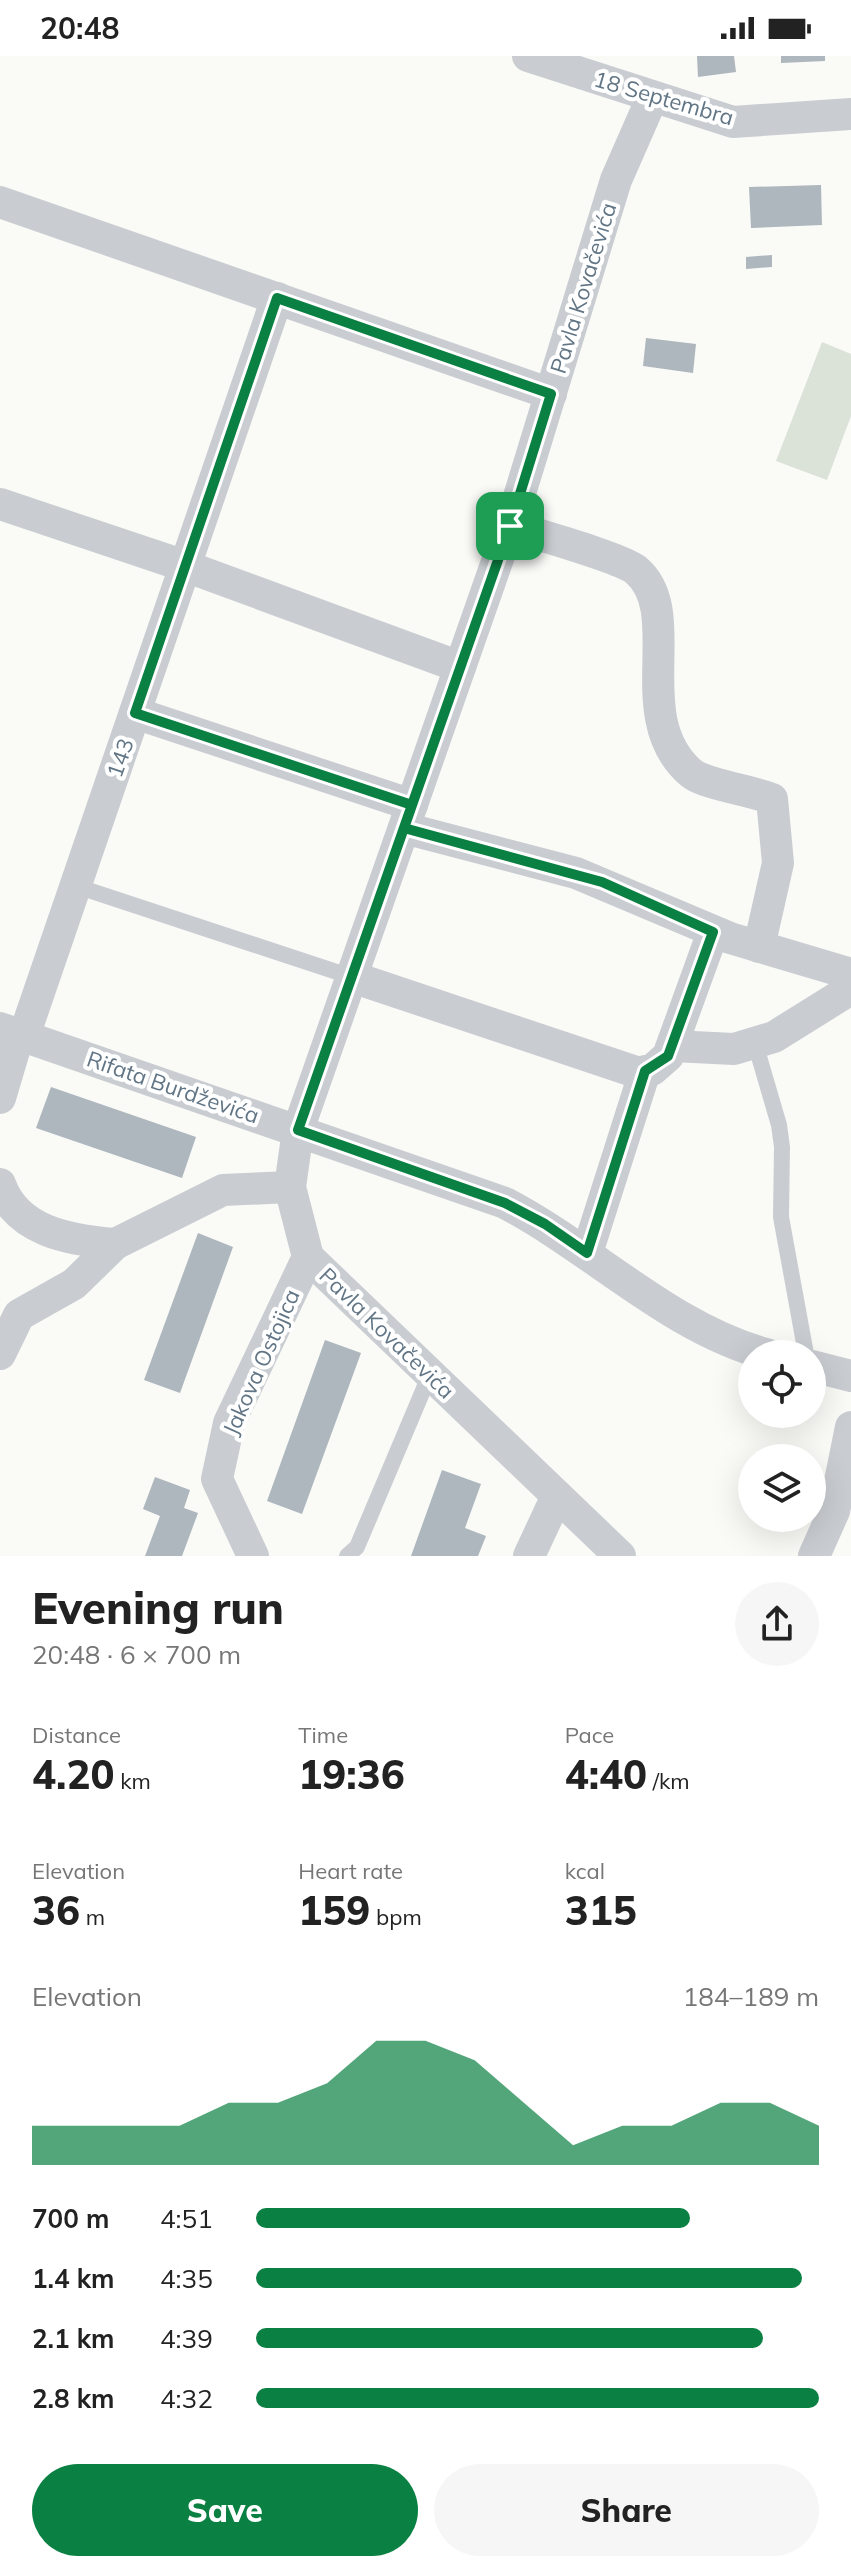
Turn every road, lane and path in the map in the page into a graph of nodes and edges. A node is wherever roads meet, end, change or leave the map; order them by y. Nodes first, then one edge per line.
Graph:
1 (528, 56) edge
2 (652, 98) junction
3 (851, 114) edge
4 (0, 202) edge
5 (277, 298) junction
6 (551, 394) junction
7 (0, 504) edge
8 (510, 526) junction
9 (185, 566) junction
10 (460, 667) junction
11 (135, 713) junction
12 (408, 816) junction
13 (76, 886) junction
14 (713, 932) junction
15 (759, 947) junction
16 (851, 974) edge
17 (352, 977) junction
18 (851, 989) edge
19 (15, 1033) edge
20 (755, 1043) junction
21 (673, 1046) junction
22 (645, 1071) junction
23 (0, 1098) edge
24 (298, 1130) junction
25 (0, 1184) edge
26 (290, 1187) junction
27 (115, 1244) junction
28 (587, 1253) junction
29 (308, 1257) junction
30 (803, 1340) edge
31 (738, 1347) edge
32 (0, 1354) edge
33 (826, 1370) edge
34 (430, 1374) junction
35 (851, 1376) edge
36 (851, 1427) edge
37 (557, 1496) junction
38 (255, 1555) edge
39 (347, 1556) edge
40 (529, 1556) edge
41 (620, 1556) edge
42 (814, 1556) edge

1 - 2 street, 18 Septembra
2 - 3 street, 18 Septembra
2 - 6 street, Pavla Kovačevića
4 - 5 street
5 - 6 street
5 - 9 street, 143
6 - 8 street, Pavla Kovačevića
7 - 9 street
8 - 10 street, Pavla Kovačevića
8 - 15 street
9 - 10 street
9 - 11 street, 143
10 - 12 street, Pavla Kovačevića
11 - 12 street
11 - 13 street, 143
12 - 14 street
12 - 17 street, Pavla Kovačevića
13 - 17 lane
13 - 19 street, 143
14 - 15 street
14 - 21 street
15 - 16 street
17 - 22 street
17 - 24 street, Pavla Kovačevića
18 - 20 street
19 - 23 street, 143
19 - 24 street, Rifata Burdževića
20 - 21 street
20 - 30 lane
21 - 22 street
22 - 28 street
24 - 26 street, Pavla Kovačevića
24 - 28 street, Rifata Burdževića
25 - 27 street
26 - 27 street
26 - 29 street, Pavla Kovačevića
27 - 32 street
28 - 31 street, Rifata Burdževića
29 - 34 street, Pavla Kovačevića
29 - 38 street, Jakova Ostojica
33 - 35 street
34 - 37 street, Pavla Kovačevića
34 - 39 lane
36 - 42 street
37 - 40 street
37 - 41 street, Pavla Kovačevića

